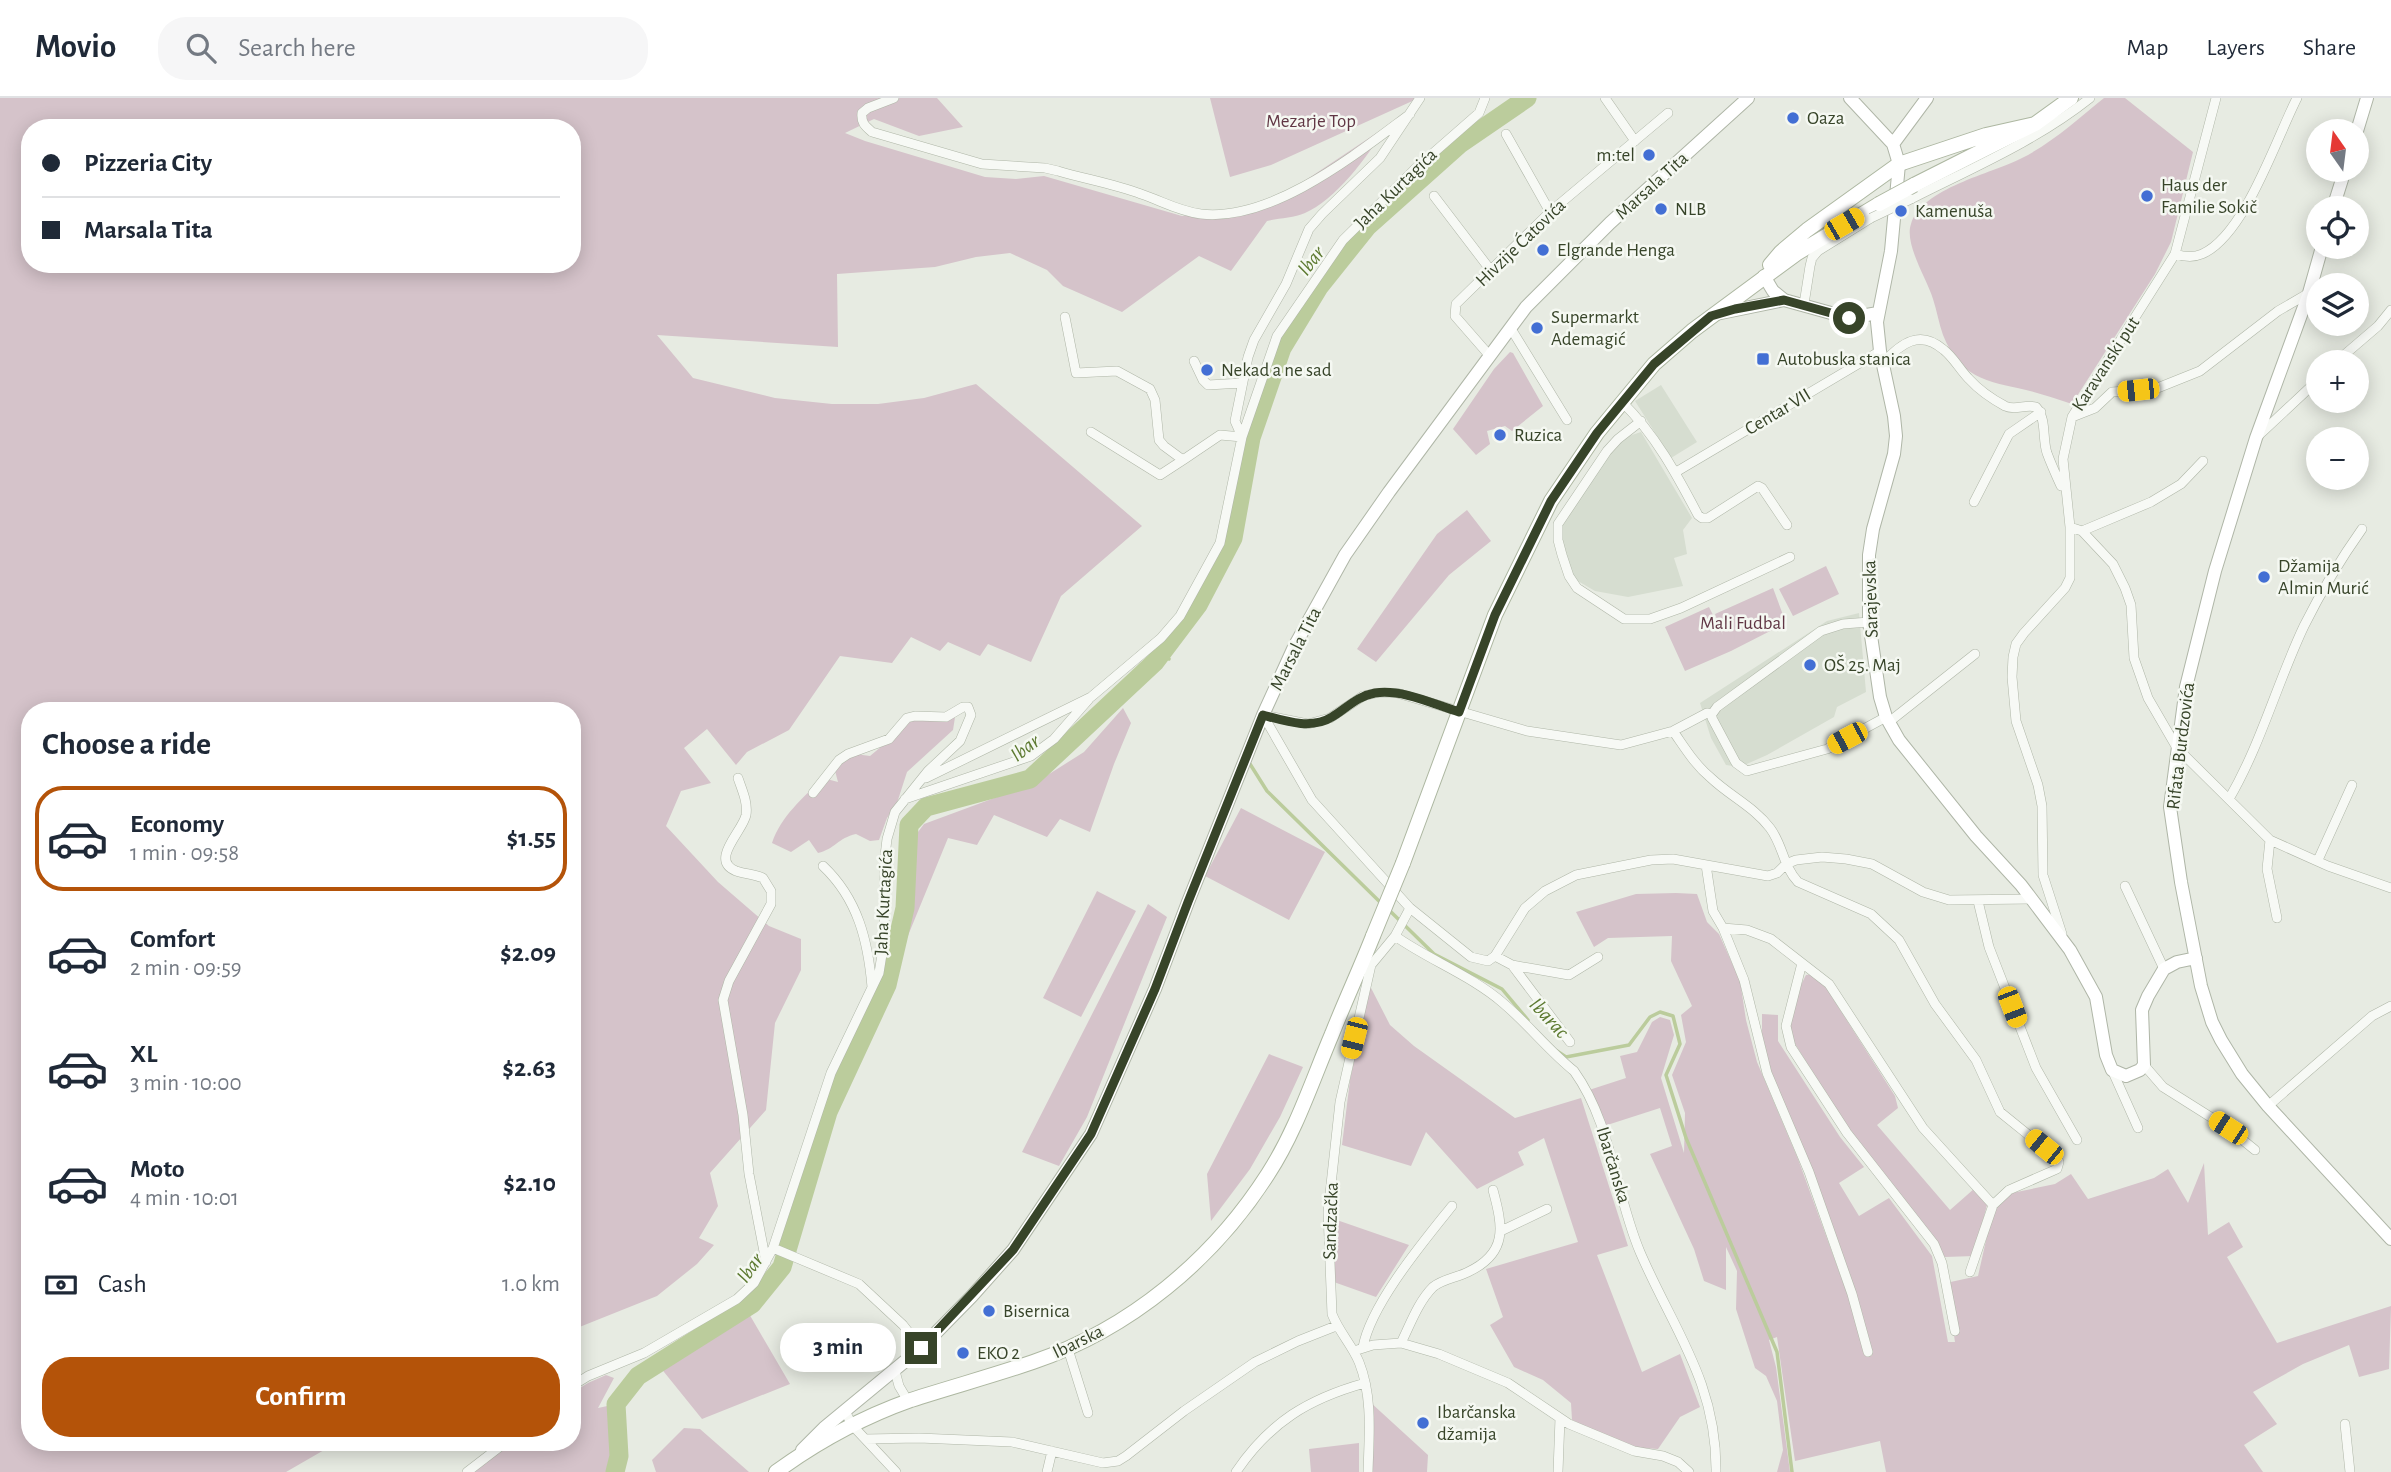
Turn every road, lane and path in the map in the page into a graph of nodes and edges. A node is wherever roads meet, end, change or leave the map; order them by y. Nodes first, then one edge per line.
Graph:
1 (894, 98) edge
2 (1420, 98) edge
3 (1485, 98) edge
4 (1605, 98) edge
5 (1748, 98) edge
6 (1850, 98) edge
7 (1927, 98) edge
8 (2071, 98) edge
9 (2090, 98) edge
10 (2216, 98) edge
11 (2297, 98) edge
12 (2367, 98) edge
13 (1668, 113) dead end
14 (1410, 114) junction
15 (2361, 119) edge
16 (2035, 124) junction
17 (1506, 134) dead end
18 (1636, 141) junction
19 (1893, 144) junction
20 (1899, 164) junction
21 (1913, 192) junction
22 (1434, 196) dead end
23 (1550, 212) junction
24 (2175, 254) junction
25 (1492, 272) junction
26 (1764, 276) junction
27 (2306, 295) edge
28 (1784, 300) junction
29 (2306, 301) edge
30 (1804, 304) junction
31 (2391, 310) edge
32 (1878, 313) junction
33 (1711, 316) junction
34 (1065, 317) dead end
35 (1510, 327) junction
36 (2350, 350) edge
37 (1489, 355) junction
38 (1881, 357) junction
39 (1194, 361) dead end
40 (1242, 383) junction
41 (2306, 391) edge
42 (1622, 402) junction
43 (2041, 412) junction
44 (2072, 417) junction
45 (1567, 420) dead end
46 (1641, 421) junction
47 (1091, 432) dead end
48 (1242, 438) junction
49 (2256, 438) junction
50 (1183, 460) junction
51 (2203, 461) dead end
52 (1676, 472) junction
53 (2067, 500) junction
54 (1974, 502) dead end
55 (1787, 525) dead end
56 (2070, 527) junction
57 (2362, 529) dead end
58 (2082, 531) junction
59 (1790, 557) dead end
60 (1869, 622) junction
61 (1975, 654) dead end
62 (1091, 697) junction
63 (1459, 712) junction
64 (1712, 714) junction
65 (1263, 715) junction
66 (1888, 720) junction
67 (1673, 731) junction
68 (2177, 748) junction
69 (738, 778) dead end
70 (916, 784) junction
71 (2352, 785) dead end
72 (813, 793) dead end
73 (905, 799) junction
74 (2229, 799) junction
75 (2270, 840) junction
76 (2318, 860) junction
77 (1706, 864) junction
78 (1786, 864) junction
79 (823, 866) dead end
80 (2125, 886) dead end
81 (2391, 888) edge
82 (2032, 899) junction
83 (1978, 901) junction
84 (1408, 912) junction
85 (2277, 918) dead end
86 (1723, 928) junction
87 (1397, 932) junction
88 (2070, 950) junction
89 (1495, 956) junction
90 (1598, 957) dead end
91 (2196, 958) junction
92 (1802, 963) junction
93 (1367, 964) junction
94 (1512, 965) junction
95 (2164, 969) junction
96 (872, 988) junction
97 (2391, 1006) edge
98 (1570, 1042) dead end
99 (2144, 1065) junction
100 (2112, 1070) junction
101 (2268, 1106) junction
102 (2138, 1128) dead end
103 (2077, 1140) dead end
104 (2255, 1150) dead end
105 (1493, 1190) dead end
106 (1993, 1205) junction
107 (1451, 1206) dead end
108 (1547, 1209) dead end
109 (1501, 1231) junction
110 (2391, 1239) edge
111 (777, 1250) junction
112 (766, 1262) junction
113 (1970, 1272) dead end
114 (1336, 1326) junction
115 (1955, 1331) dead end
116 (1401, 1343) junction
117 (1363, 1347) junction
118 (921, 1348) junction
119 (1069, 1349) junction
120 (1354, 1352) junction
121 (1868, 1352) dead end
122 (895, 1371) junction
123 (581, 1380) edge
124 (1365, 1383) junction
125 (908, 1401) junction
126 (845, 1411) junction
127 (1088, 1413) dead end
128 (1560, 1418) junction
129 (2345, 1424) dead end
130 (852, 1425) junction
131 (864, 1439) junction
132 (494, 1451) edge
133 (1052, 1451) junction
134 (793, 1459) junction
135 (467, 1472) edge
136 (776, 1472) edge
137 (897, 1472) edge
138 (1047, 1472) edge
139 (1236, 1472) edge
140 (1368, 1472) edge
141 (1558, 1472) edge
142 (1689, 1472) edge
143 (1716, 1472) edge
144 (2350, 1472) edge

1 - 14 street
2 - 14 street, Jaha Kurtagića
3 - 48 street, Jaha Kurtagića
4 - 18 street
5 - 35 street, Marsala Tita
6 - 19 street
7 - 19 street
8 - 16 main road
9 - 21 street
10 - 24 street, Karavanski put
11 - 24 street
12 - 15 street
13 - 18 street, Hivzije Ćatovića
14 - 40 street, Jaha Kurtagića
16 - 20 main road
16 - 21 main road
17 - 23 street
18 - 23 street, Hivzije Ćatovića
19 - 20 street
20 - 26 main road
20 - 32 street, Sarajevska
21 - 26 main road, bridge
21 - 30 street, bridge
22 - 25 street
23 - 25 street, Hivzije Ćatovića
24 - 44 street, Karavanski put
25 - 37 street, Hivzije Ćatovića
26 - 28 street
26 - 33 main road, Ibarska
27 - 44 street
28 - 30 street
28 - 33 street
29 - 49 street, Rifata Burdzovića
30 - 32 street
31 - 36 street
32 - 38 street, Sarajevska
33 - 42 main road, Ibarska
34 - 50 street
35 - 37 street, Marsala Tita
35 - 45 street
37 - 65 street, Marsala Tita
38 - 43 street, Centar VII
38 - 52 street, Centar VII
38 - 60 street, Sarajevska
39 - 40 street
40 - 48 street, Jaha Kurtagića
41 - 49 street
42 - 46 street
42 - 63 main road, Ibarska
43 - 53 street
43 - 54 street
44 - 53 street, Karavanski put
46 - 52 street
46 - 59 street
47 - 50 street
48 - 50 street
48 - 62 street, Jaha Kurtagića
49 - 68 street, Rifata Burdzovića
51 - 58 street
52 - 55 street
53 - 56 street, Karavanski put
56 - 58 street
56 - 88 street, Karavanski put
57 - 74 street
58 - 68 street
60 - 64 street
60 - 66 street, Sarajevska
61 - 66 street
62 - 70 street, Jaha Kurtagića
62 - 73 street, Jaha Kurtagića
63 - 65 street
63 - 67 street
63 - 93 main road, Ibarska, bridge
64 - 66 street
64 - 67 street
65 - 84 street
65 - 118 street, Marsala Tita
66 - 82 street, Sarajevska
67 - 78 street
68 - 74 street
68 - 91 street, Rifata Burdzovića
69 - 112 street
70 - 72 street
70 - 73 street
71 - 76 street
73 - 96 street, Jaha Kurtagića
74 - 75 street
75 - 76 street
75 - 85 street
76 - 81 street
77 - 78 street
77 - 86 street
77 - 89 street
78 - 83 street
78 - 106 street
79 - 96 street
80 - 95 street
82 - 83 street
82 - 88 street, Sarajevska
83 - 103 street
84 - 87 street
84 - 89 street
86 - 92 street
86 - 121 street
87 - 93 street
87 - 143 street, Ibarčanska
88 - 100 street, Sarajevska
89 - 94 street
90 - 94 street
91 - 95 street
91 - 101 street, Rifata Burdzovića
92 - 106 street
92 - 115 street
93 - 114 street, Sandzačka
93 - 119 main road, Ibarska
94 - 98 street
95 - 99 street
96 - 111 street, Jaha Kurtagića
97 - 101 street
99 - 100 street
99 - 104 street
100 - 102 street
101 - 110 street, Rifata Burdzovića
105 - 109 street
106 - 113 street
107 - 117 street
108 - 109 street
109 - 116 street
111 - 112 street, Jaha Kurtagića
111 - 118 street
112 - 123 street, Jaha Kurtagića
114 - 120 street, Sandzačka
114 - 133 street
116 - 117 street
116 - 128 street
117 - 120 street
118 - 122 street, Marsala Tita
119 - 125 main road, Ibarska
119 - 127 street
120 - 124 street, Sandzačka
122 - 125 street
122 - 126 street, Marsala Tita
124 - 139 street
124 - 140 street, Sandzačka
125 - 130 main road, Ibarska
126 - 130 street
126 - 134 street, Marsala Tita
128 - 141 street
128 - 142 street
129 - 144 street
130 - 131 street
130 - 134 main road, Ibarska
131 - 133 street
131 - 137 street
132 - 135 street
133 - 138 street
134 - 136 main road, Ibarska

